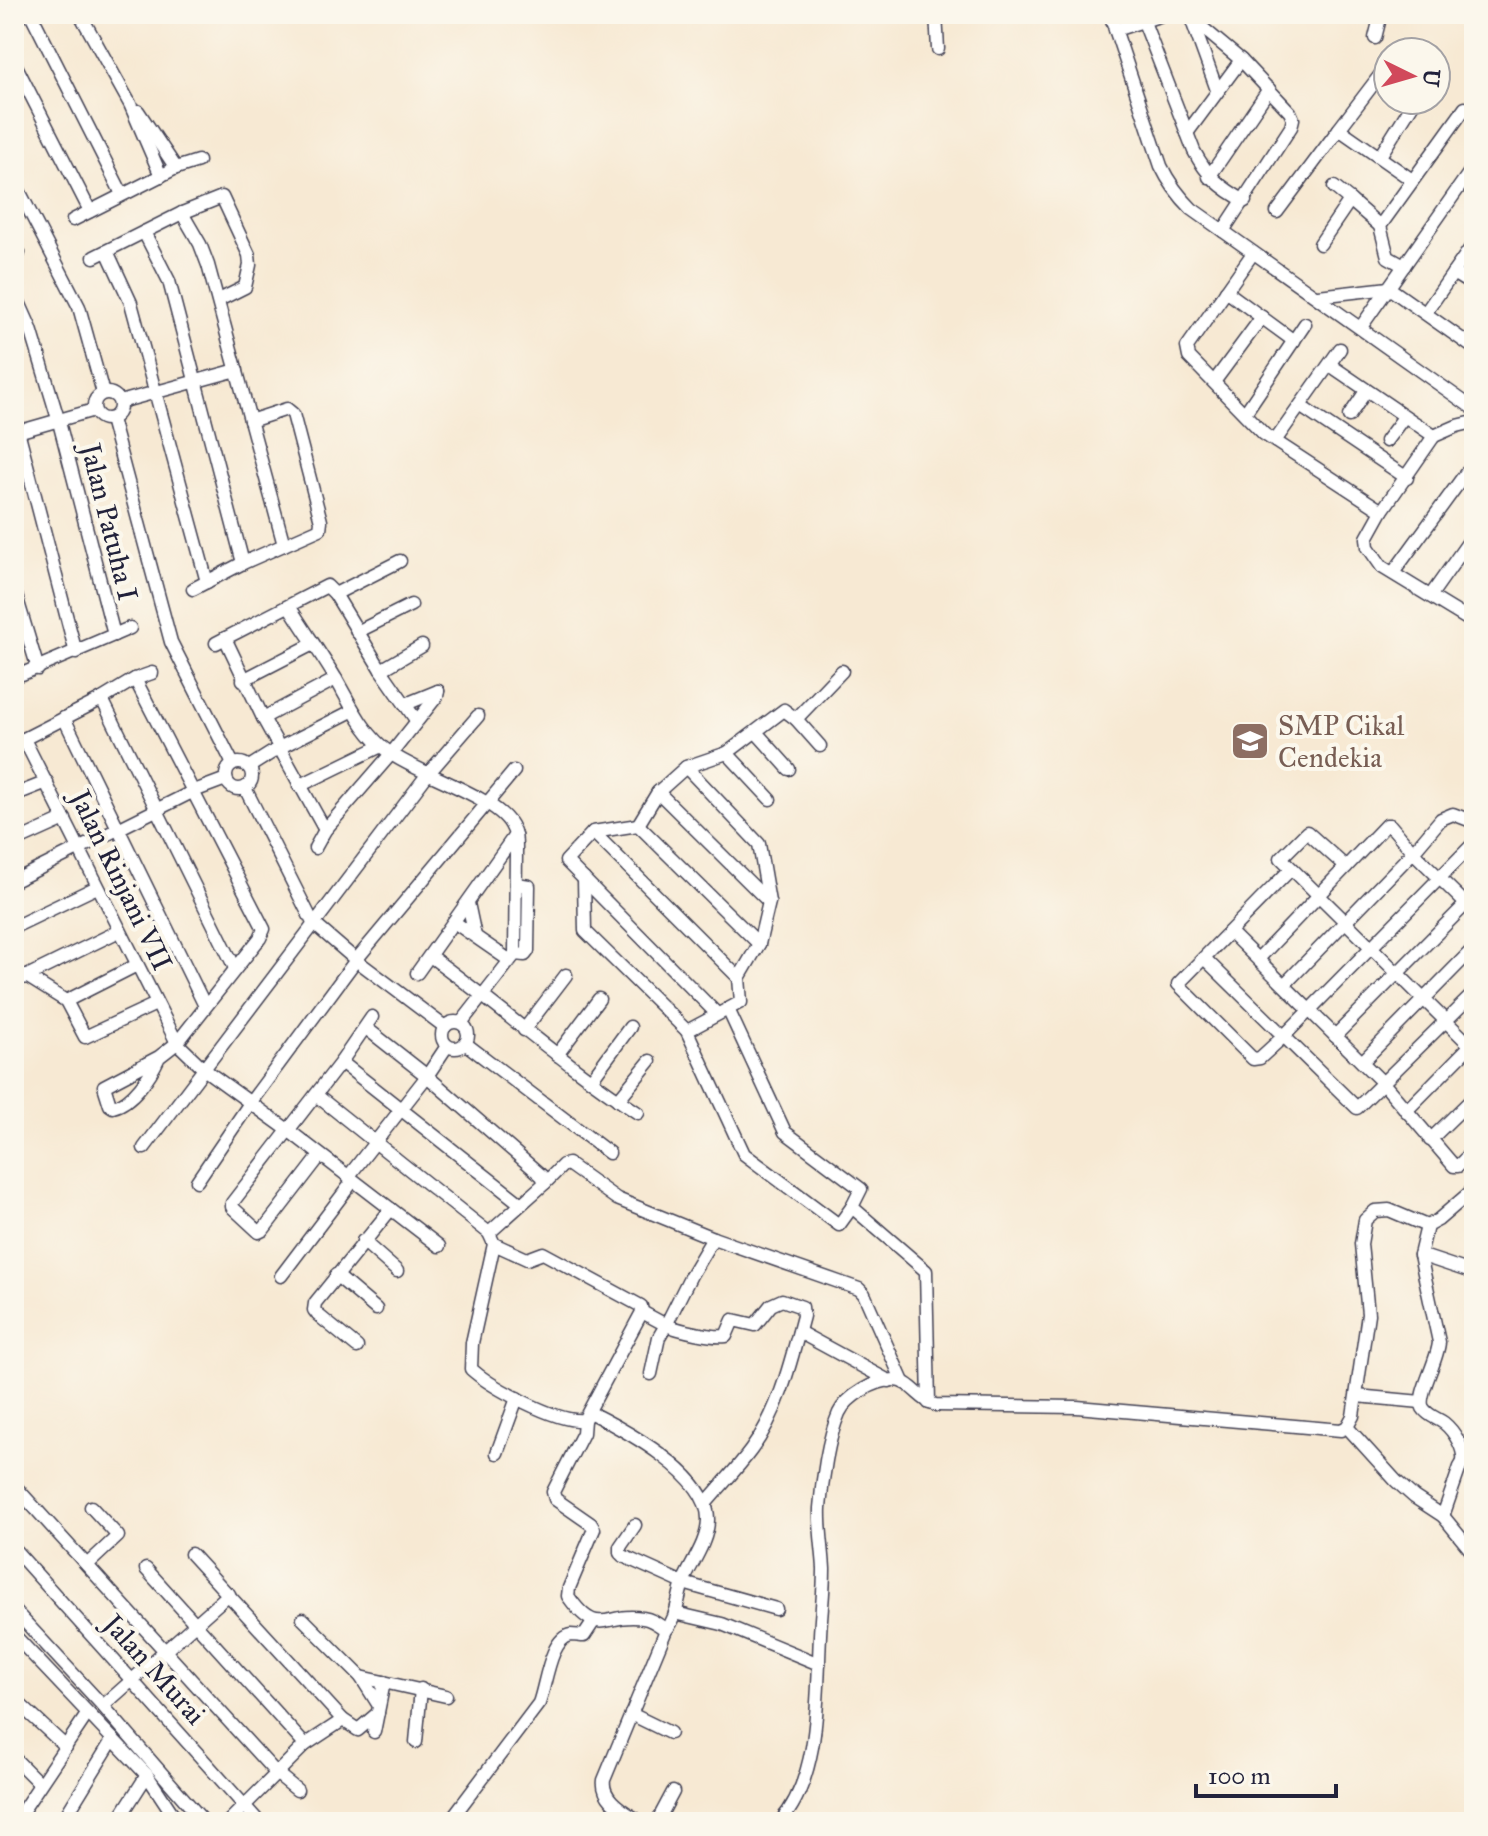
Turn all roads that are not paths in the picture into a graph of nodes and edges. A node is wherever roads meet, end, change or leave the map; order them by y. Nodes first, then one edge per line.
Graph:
1 (22, 14) edge
2 (31, 14) edge
3 (80, 14) edge
4 (936, 14) edge
5 (1110, 14) edge
6 (1165, 14) edge
7 (1381, 14) edge
8 (1188, 16) edge
9 (14, 18) edge
10 (1144, 22) junction
11 (1115, 30) junction
12 (1376, 36) edge
13 (938, 49) dead end
14 (1241, 60) junction
15 (14, 62) edge
16 (1372, 86) edge
17 (1269, 89) junction
18 (1217, 90) junction
19 (130, 104) junction
20 (1474, 113) edge
21 (1405, 116) edge
22 (1339, 129) junction
23 (1187, 133) junction
24 (1380, 156) junction
25 (198, 161) dead end
26 (1474, 166) edge
27 (176, 168) junction
28 (161, 176) junction
29 (1209, 177) junction
30 (1412, 180) junction
31 (14, 181) edge
32 (1334, 187) dead end
33 (122, 194) junction
34 (1350, 200) junction
35 (1245, 201) junction
36 (90, 211) junction
37 (1277, 212) dead end
38 (182, 213) junction
39 (73, 220) dead end
40 (1380, 226) junction
41 (1223, 231) junction
42 (144, 232) junction
43 (1474, 243) edge
44 (1320, 244) dead end
45 (1253, 253) junction
46 (1404, 266) junction
47 (1453, 273) junction
48 (1474, 286) edge
49 (1389, 288) junction
50 (1226, 291) junction
51 (16, 293) edge
52 (1318, 296) junction
53 (219, 300) junction
54 (1426, 312) junction
55 (1262, 317) junction
56 (1305, 324) dead end
57 (1361, 327) junction
58 (1294, 341) junction
59 (1474, 348) edge
60 (1340, 349) dead end
61 (1330, 365) junction
62 (237, 370) junction
63 (195, 380) junction
64 (1214, 382) junction
65 (155, 391) junction
66 (1366, 391) junction
67 (103, 393) junction
68 (120, 402) junction
69 (1300, 406) junction
70 (1474, 409) edge
71 (94, 410) junction
72 (1245, 413) junction
73 (14, 415) edge
74 (1349, 416) dead end
75 (1404, 417) junction
76 (111, 419) junction
77 (250, 421) junction
78 (59, 422) junction
79 (1474, 422) edge
80 (16, 432) edge
81 (1434, 436) junction
82 (1275, 441) junction
83 (1386, 441) dead end
84 (1474, 475) edge
85 (1407, 478) junction
86 (1382, 511) junction
87 (1474, 534) edge
88 (284, 545) junction
89 (400, 561) dead end
90 (243, 563) junction
91 (1393, 573) junction
92 (207, 582) junction
93 (14, 589) edge
94 (193, 589) dead end
95 (331, 590) junction
96 (1431, 595) junction
97 (411, 605) dead end
98 (289, 606) junction
99 (1474, 606) edge
100 (1469, 621) edge
101 (130, 628) dead end
102 (357, 632) junction
103 (114, 635) junction
104 (313, 644) junction
105 (422, 646) dead end
106 (76, 653) junction
107 (38, 669) junction
108 (381, 670) junction
109 (842, 671) dead end
110 (152, 673) dead end
111 (22, 674) dead end
112 (135, 679) junction
113 (336, 679) junction
114 (243, 680) junction
115 (102, 699) junction
116 (406, 704) junction
117 (352, 711) junction
118 (478, 716) dead end
119 (64, 718) junction
120 (263, 718) junction
121 (796, 719) junction
122 (416, 720) junction
123 (756, 732) junction
124 (19, 741) edge
125 (820, 746) dead end
126 (279, 748) junction
127 (386, 750) junction
128 (727, 753) junction
129 (233, 764) junction
130 (249, 767) junction
131 (686, 767) junction
132 (789, 769) dead end
133 (514, 771) dead end
134 (427, 775) junction
135 (226, 779) junction
136 (47, 782) junction
137 (299, 786) junction
138 (245, 788) junction
139 (194, 791) junction
140 (658, 792) junction
141 (14, 795) edge
142 (770, 799) dead end
143 (487, 804) junction
144 (157, 809) junction
145 (65, 819) junction
146 (1474, 822) edge
147 (638, 825) junction
148 (118, 829) junction
149 (325, 830) junction
150 (593, 832) junction
151 (515, 835) junction
152 (14, 842) edge
153 (1474, 843) edge
154 (315, 848) dead end
155 (80, 849) junction
156 (1413, 852) junction
157 (1346, 867) junction
158 (1291, 869) junction
159 (1439, 878) junction
160 (584, 879) junction
161 (14, 881) edge
162 (97, 887) junction
163 (1319, 896) junction
164 (769, 902) junction
165 (468, 903) junction
166 (1471, 904) edge
167 (454, 922) junction
168 (1345, 922) junction
169 (313, 923) junction
170 (14, 927) edge
171 (119, 931) junction
172 (1230, 932) junction
173 (475, 936) junction
174 (759, 944) junction
175 (1371, 947) junction
176 (430, 956) junction
177 (512, 957) junction
178 (1471, 957) edge
179 (1204, 958) junction
180 (1258, 959) junction
181 (356, 960) junction
182 (137, 965) junction
183 (235, 968) junction
184 (417, 973) dead end
185 (1397, 973) junction
186 (566, 975) dead end
187 (739, 978) junction
188 (1284, 985) junction
189 (1474, 993) edge
190 (484, 995) junction
191 (599, 999) dead end
192 (1423, 999) junction
193 (66, 1001) junction
194 (156, 1004) junction
195 (205, 1006) junction
196 (1310, 1010) junction
197 (722, 1012) junction
198 (1445, 1021) junction
199 (461, 1023) junction
200 (445, 1027) junction
201 (630, 1027) dead end
202 (524, 1030) junction
203 (687, 1031) junction
204 (1284, 1036) junction
205 (1335, 1036) junction
206 (177, 1043) junction
207 (466, 1044) junction
208 (1473, 1045) edge
209 (447, 1046) junction
210 (557, 1055) junction
211 (159, 1057) junction
212 (341, 1062) junction
213 (1362, 1062) junction
214 (648, 1069) dead end
215 (205, 1070) junction
216 (427, 1076) junction
217 (591, 1080) junction
218 (1383, 1083) junction
219 (316, 1095) junction
220 (1474, 1097) edge
221 (618, 1100) junction
222 (250, 1103) junction
223 (401, 1110) junction
224 (1406, 1111) junction
225 (638, 1113) dead end
226 (288, 1130) junction
227 (1430, 1140) junction
228 (375, 1142) junction
229 (144, 1148) dead end
230 (1474, 1150) edge
231 (609, 1153) dead end
232 (320, 1156) junction
233 (351, 1179) junction
234 (197, 1181) dead end
235 (545, 1183) junction
236 (1474, 1189) edge
237 (521, 1204) junction
238 (852, 1207) junction
239 (391, 1209) junction
240 (1427, 1226) junction
241 (713, 1238) junction
242 (492, 1239) junction
243 (363, 1241) junction
244 (439, 1246) dead end
245 (1420, 1255) junction
246 (397, 1271) dead end
247 (1474, 1273) edge
248 (336, 1275) junction
249 (281, 1276) dead end
250 (376, 1309) dead end
251 (642, 1312) junction
252 (666, 1325) junction
253 (799, 1332) junction
254 (357, 1347) dead end
255 (651, 1374) dead end
256 (889, 1381) junction
257 (903, 1382) junction
258 (1357, 1396) junction
259 (517, 1398) junction
260 (1421, 1402) junction
261 (929, 1403) junction
262 (586, 1416) junction
263 (1347, 1427) junction
264 (497, 1453) dead end
265 (1468, 1461) edge
266 (14, 1485) edge
267 (706, 1503) junction
268 (91, 1507) dead end
269 (1443, 1516) junction
270 (635, 1525) dead end
271 (14, 1549) edge
272 (191, 1554) dead end
273 (1474, 1554) edge
274 (87, 1565) junction
275 (146, 1569) dead end
276 (683, 1583) junction
277 (229, 1594) junction
278 (776, 1609) dead end
279 (14, 1610) edge
280 (675, 1613) junction
281 (303, 1619) dead end
282 (594, 1621) junction
283 (194, 1625) junction
284 (666, 1630) junction
285 (14, 1635) edge
286 (166, 1651) junction
287 (819, 1664) junction
288 (361, 1677) junction
289 (133, 1679) junction
290 (384, 1682) junction
291 (421, 1689) junction
292 (446, 1696) dead end
293 (14, 1699) edge
294 (103, 1706) junction
295 (378, 1709) junction
296 (88, 1713) junction
297 (631, 1714) junction
298 (343, 1720) junction
299 (374, 1732) dead end
300 (670, 1733) dead end
301 (113, 1739) junction
302 (416, 1742) dead end
303 (305, 1745) junction
304 (66, 1747) junction
305 (14, 1758) edge
306 (276, 1773) junction
307 (147, 1775) junction
308 (39, 1783) junction
309 (297, 1790) dead end
310 (673, 1792) dead end
311 (244, 1807) junction
312 (179, 1821) edge
313 (15, 1822) edge
314 (62, 1822) edge
315 (117, 1822) edge
316 (204, 1822) edge
317 (228, 1822) edge
318 (259, 1822) edge
319 (449, 1822) edge
320 (640, 1822) edge
321 (657, 1822) edge
322 (780, 1822) edge

1 - 9 street
2 - 33 street
3 - 19 street
4 - 13 street
5 - 11 street
6 - 10 street
7 - 12 street
8 - 14 street
8 - 18 street
10 - 11 street
10 - 23 street
11 - 41 street
14 - 17 street
14 - 18 street
15 - 36 street
16 - 22 street
17 - 29 street
17 - 35 street
18 - 23 street
19 - 27 street
19 - 28 street
20 - 30 street
21 - 24 street
22 - 24 street
22 - 37 street
23 - 29 street
24 - 30 street
25 - 27 street
26 - 46 street
27 - 28 street
28 - 33 street
29 - 35 street
30 - 40 street
31 - 67 street
32 - 34 street
33 - 36 street
34 - 40 street
34 - 44 street
35 - 41 street
36 - 39 street
38 - 42 street
38 - 53 street
38 - 53 street
40 - 46 street
41 - 45 street
42 - 63 street
42 - 65 street
43 - 47 street
45 - 50 street
45 - 52 street
46 - 49 street
47 - 48 street
47 - 54 street
49 - 52 street
49 - 54 street
49 - 57 street
50 - 55 street
50 - 64 street
51 - 78 street, Jalan Patuha I
52 - 57 street
53 - 62 street
54 - 59 street
55 - 58 street
55 - 64 street
56 - 58 street
57 - 70 street
58 - 72 street
60 - 61 street
61 - 66 street
61 - 69 street
62 - 63 street
62 - 77 street
63 - 65 street
63 - 90 street
64 - 72 street
65 - 68 street
65 - 92 street
66 - 74 street
66 - 75 street
67 - 68 street
67 - 71 street
68 - 76 street
69 - 82 street
69 - 85 street
71 - 76 street
71 - 78 street
72 - 82 street
73 - 80 street
75 - 81 street
75 - 83 street
76 - 129 street
77 - 88 street
77 - 88 street
78 - 80 street
78 - 103 street, Jalan Patuha I
79 - 81 street
80 - 106 street
81 - 85 street
82 - 86 street
84 - 91 street
85 - 86 street
86 - 91 street
87 - 96 street
88 - 90 street
89 - 95 street
90 - 92 street
91 - 96 street
92 - 94 street
93 - 107 street
95 - 98 street
95 - 102 street
96 - 100 street
97 - 102 street
98 - 104 street
98 - 114 street
99 - 100 street
101 - 103 street
102 - 108 street
103 - 106 street
104 - 113 street
104 - 114 street
105 - 108 street
106 - 107 street
107 - 111 street
108 - 116 street
109 - 121 street
110 - 112 street
112 - 115 street
112 - 139 street
113 - 117 street
113 - 120 street
114 - 120 street
115 - 119 street
115 - 144 street
116 - 122 street
116 - 122 street
117 - 126 street
117 - 127 street
118 - 134 street
119 - 124 street
119 - 148 street
120 - 126 street
121 - 123 street
121 - 125 street
122 - 127 street
123 - 128 street
123 - 132 street
124 - 136 street, Jalan Rinjani VII
126 - 130 street
126 - 137 street
127 - 134 street
127 - 137 street
127 - 149 street
128 - 131 street
128 - 142 street
129 - 130 street
129 - 135 street
130 - 138 street
131 - 140 street
131 - 164 street
133 - 143 street
134 - 143 street
134 - 169 street
135 - 138 street
135 - 139 street
136 - 141 street
136 - 145 street, Jalan Rinjani VII
137 - 149 street
138 - 169 street
139 - 144 street
139 - 183 street
140 - 147 street
140 - 164 street
143 - 151 street
143 - 181 street
144 - 148 street
144 - 183 street
145 - 152 street
145 - 155 street, Jalan Rinjani VII
146 - 156 street
147 - 150 street
147 - 174 street
148 - 155 street
148 - 195 street
149 - 154 street
150 - 160 street
150 - 187 street
151 - 165 street
151 - 177 street
153 - 159 street
155 - 161 street
155 - 162 street, Jalan Rinjani VII
156 - 157 street
156 - 159 street
156 - 168 street
157 - 158 street
157 - 163 street
158 - 163 street
158 - 172 street
159 - 166 street
159 - 175 street
160 - 197 street
160 - 203 street
162 - 170 street
162 - 171 street, Jalan Rinjani VII
163 - 168 street
163 - 180 street
164 - 174 street
165 - 167 street
165 - 173 street
166 - 185 street
167 - 173 street
167 - 176 street
168 - 175 street
168 - 188 street
169 - 181 street
169 - 215 street
171 - 182 street, Jalan Rinjani VII
171 - 193 street
172 - 179 street
172 - 180 street
173 - 177 street
174 - 187 street
175 - 185 street
175 - 196 street
176 - 184 street
176 - 190 street
177 - 190 street
178 - 192 street
179 - 204 street
179 - 204 street
180 - 188 street
181 - 200 street
181 - 222 street
182 - 193 street
182 - 194 street, Jalan Rinjani VII
183 - 195 street
185 - 192 street
185 - 205 street
186 - 202 street
187 - 197 street
188 - 196 street
189 - 198 street
190 - 199 street
190 - 202 street
191 - 210 street
192 - 198 street
192 - 213 street
193 - 194 street
194 - 206 street, Jalan Rinjani VII
195 - 206 street
196 - 204 street
196 - 205 street
197 - 203 street
197 - 238 street
198 - 208 street
198 - 218 street
199 - 200 street
199 - 207 street
200 - 209 street
201 - 217 street
202 - 210 street
203 - 238 street
204 - 218 street
205 - 213 street
206 - 211 street
206 - 215 street, Jalan Rinjani VII
207 - 209 street
207 - 231 street
208 - 224 street
209 - 216 street
210 - 217 street
211 - 211 street
212 - 216 street
212 - 219 street
212 - 223 street
213 - 218 street
214 - 221 street
215 - 222 street, Jalan Rinjani VII
215 - 229 street
216 - 223 street
216 - 235 street
217 - 221 street
218 - 224 street
219 - 226 street
219 - 228 street
220 - 227 street
221 - 225 street
222 - 226 street, Jalan Rinjani VII
222 - 234 street
223 - 228 street
223 - 237 street
224 - 227 street
226 - 232 street, Jalan Rinjani VII
226 - 232 street
227 - 230 street
228 - 233 street
228 - 242 street
232 - 233 street, Jalan Rinjani VII
233 - 239 street, Jalan Rinjani VII
233 - 249 street
235 - 237 street
235 - 241 street
236 - 240 street
237 - 242 street
238 - 261 street
239 - 243 street
239 - 244 street, Jalan Rinjani VII
240 - 245 street
240 - 258 street
241 - 252 street
241 - 257 street
242 - 251 street
242 - 259 street
243 - 246 street
243 - 248 street
245 - 247 street
245 - 260 street
248 - 250 street
248 - 254 street
251 - 252 street
251 - 262 street
252 - 253 street
252 - 255 street
253 - 256 street
253 - 267 street
256 - 257 street
256 - 287 street
257 - 261 street
258 - 260 street
258 - 263 street
259 - 262 street
259 - 264 street
260 - 265 street
261 - 263 street
262 - 267 street
262 - 282 street
263 - 269 street
265 - 269 street
266 - 274 street
267 - 276 street
268 - 274 street
269 - 273 street
270 - 276 street
271 - 289 street, Jalan Murai
272 - 277 street
274 - 286 street
275 - 283 street
276 - 278 street
276 - 280 street
277 - 283 street
277 - 298 street
279 - 294 street
280 - 284 street
280 - 287 street
281 - 288 street
282 - 284 street
282 - 319 street
283 - 286 street
283 - 303 street
284 - 297 street
285 - 296 street
286 - 289 street
286 - 306 street
287 - 322 street
288 - 290 street
288 - 295 street
289 - 294 street
289 - 311 street, Jalan Murai
290 - 291 street
290 - 295 street
291 - 292 street
291 - 302 street
293 - 304 street
294 - 316 street
295 - 298 street
295 - 299 street
296 - 301 street
296 - 304 street
297 - 300 street
297 - 320 street
298 - 303 street
301 - 307 street
301 - 314 street
303 - 306 street
304 - 308 street
305 - 308 street
306 - 309 street
306 - 311 street
307 - 312 street
307 - 315 street
308 - 313 street
310 - 321 street
311 - 317 street
311 - 318 street, Jalan Murai

